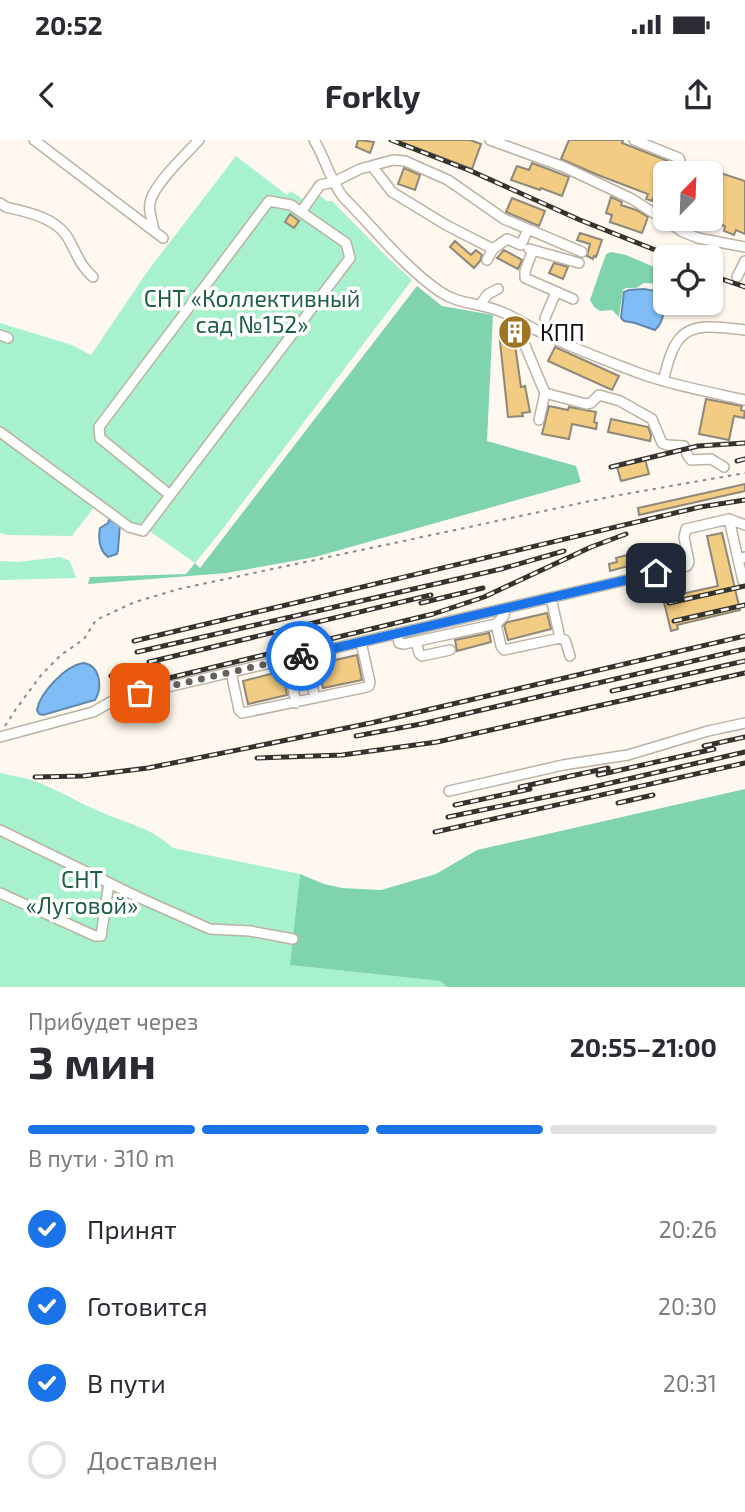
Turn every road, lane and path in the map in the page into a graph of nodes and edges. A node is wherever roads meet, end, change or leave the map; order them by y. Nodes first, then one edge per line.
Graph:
1 (34, 140) edge
2 (199, 140) edge
3 (314, 140) edge
4 (490, 140) edge
5 (634, 140) edge
6 (680, 161) edge
7 (372, 166) junction
8 (334, 182) junction
9 (0, 203) edge
10 (302, 212) junction
11 (653, 214) edge
12 (528, 229) junction
13 (154, 231) junction
14 (681, 231) edge
15 (163, 238) dead end
16 (521, 245) junction
17 (745, 247) edge
18 (492, 248) junction
19 (533, 250) junction
20 (582, 252) dead end
21 (487, 260) dead end
22 (745, 261) edge
23 (579, 263) dead end
24 (93, 277) dead end
25 (737, 277) dead end
26 (498, 289) dead end
27 (556, 292) junction
28 (573, 299) dead end
29 (480, 305) junction
30 (545, 318) dead end
31 (524, 324) junction
32 (745, 330) edge
33 (663, 381) junction
34 (545, 393) junction
35 (745, 400) edge
36 (539, 420) dead end
37 (0, 432) edge
38 (724, 467) dead end
39 (745, 473) edge
40 (170, 495) junction
41 (729, 519) junction
42 (745, 526) edge
43 (741, 558) edge
44 (743, 581) dead end
45 (551, 598) junction
46 (503, 609) junction
47 (496, 624) junction
48 (393, 635) junction
49 (559, 638) junction
50 (361, 642) junction
51 (416, 642) junction
52 (450, 650) dead end
53 (305, 655) junction
54 (570, 656) dead end
55 (286, 659) junction
56 (231, 672) junction
57 (315, 698) junction
58 (296, 703) junction
59 (745, 723) edge
60 (2, 733) edge
61 (449, 791) dead end
62 (0, 830) edge
63 (109, 883) junction
64 (0, 893) edge
65 (293, 939) dead end

1 - 13 street
2 - 13 street
3 - 8 street
4 - 11 street
5 - 6 street
7 - 8 street
7 - 12 street
7 - 18 street
8 - 10 street
8 - 29 street
9 - 24 street
10 - 40 street
10 - 40 street
12 - 16 street
12 - 20 street
13 - 15 street
14 - 17 street
16 - 18 street
16 - 19 street
18 - 21 street
19 - 23 street
19 - 27 street
22 - 25 street
26 - 29 street
27 - 28 street
27 - 30 street
29 - 31 street
31 - 33 street
31 - 34 street
32 - 33 street
33 - 35 street
34 - 36 street
34 - 38 street
37 - 40 street
39 - 60 path
41 - 42 street
41 - 43 street
41 - 45 street
43 - 44 street
45 - 46 street
45 - 49 street
46 - 47 street
46 - 48 street
47 - 49 street
47 - 51 street
48 - 50 street
48 - 51 street
49 - 54 street
50 - 53 street
50 - 57 street
51 - 52 street
53 - 55 street
53 - 57 street
55 - 56 street
55 - 58 street
56 - 58 street
56 - 60 street
57 - 58 street
59 - 61 street
62 - 63 street
63 - 64 street
63 - 65 street

